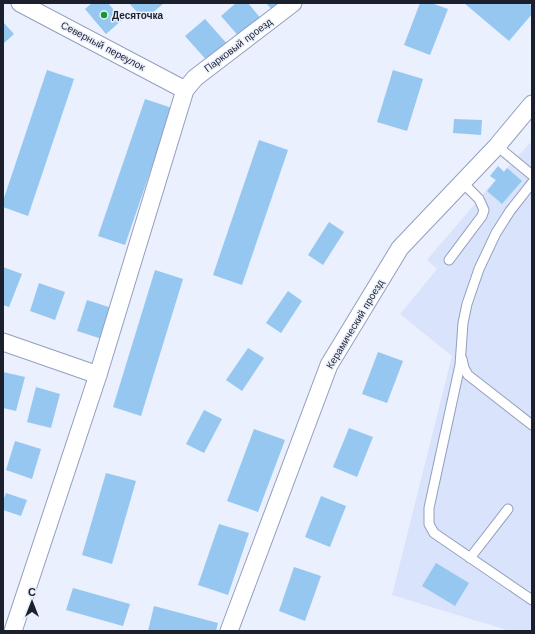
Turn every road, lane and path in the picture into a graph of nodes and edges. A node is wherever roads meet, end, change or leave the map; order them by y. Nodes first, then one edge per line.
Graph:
1 (20, 3) edge
2 (293, 3) edge
3 (48, 8) edge
4 (185, 90) junction
5 (532, 104) edge
6 (497, 146) junction
7 (532, 175) edge
8 (462, 182) junction
9 (532, 183) edge
10 (449, 260) dead end
11 (3, 342) edge
12 (460, 354) junction
13 (98, 375) junction
14 (532, 425) edge
15 (508, 510) dead end
16 (470, 558) junction
17 (532, 600) edge
18 (3, 628) edge
19 (13, 631) edge
20 (229, 631) edge

1 - 3 street, Северный переулок
2 - 4 street, Парковый проезд
3 - 4 street, Северный переулок
4 - 13 street
5 - 6 street, Керамический проезд
6 - 7 lane
6 - 8 street, Керамический проезд
8 - 10 lane
8 - 20 street, Керамический проезд
9 - 12 lane
11 - 13 street
12 - 14 lane
12 - 16 lane
13 - 19 street
15 - 16 lane
16 - 17 lane
18 - 19 street

